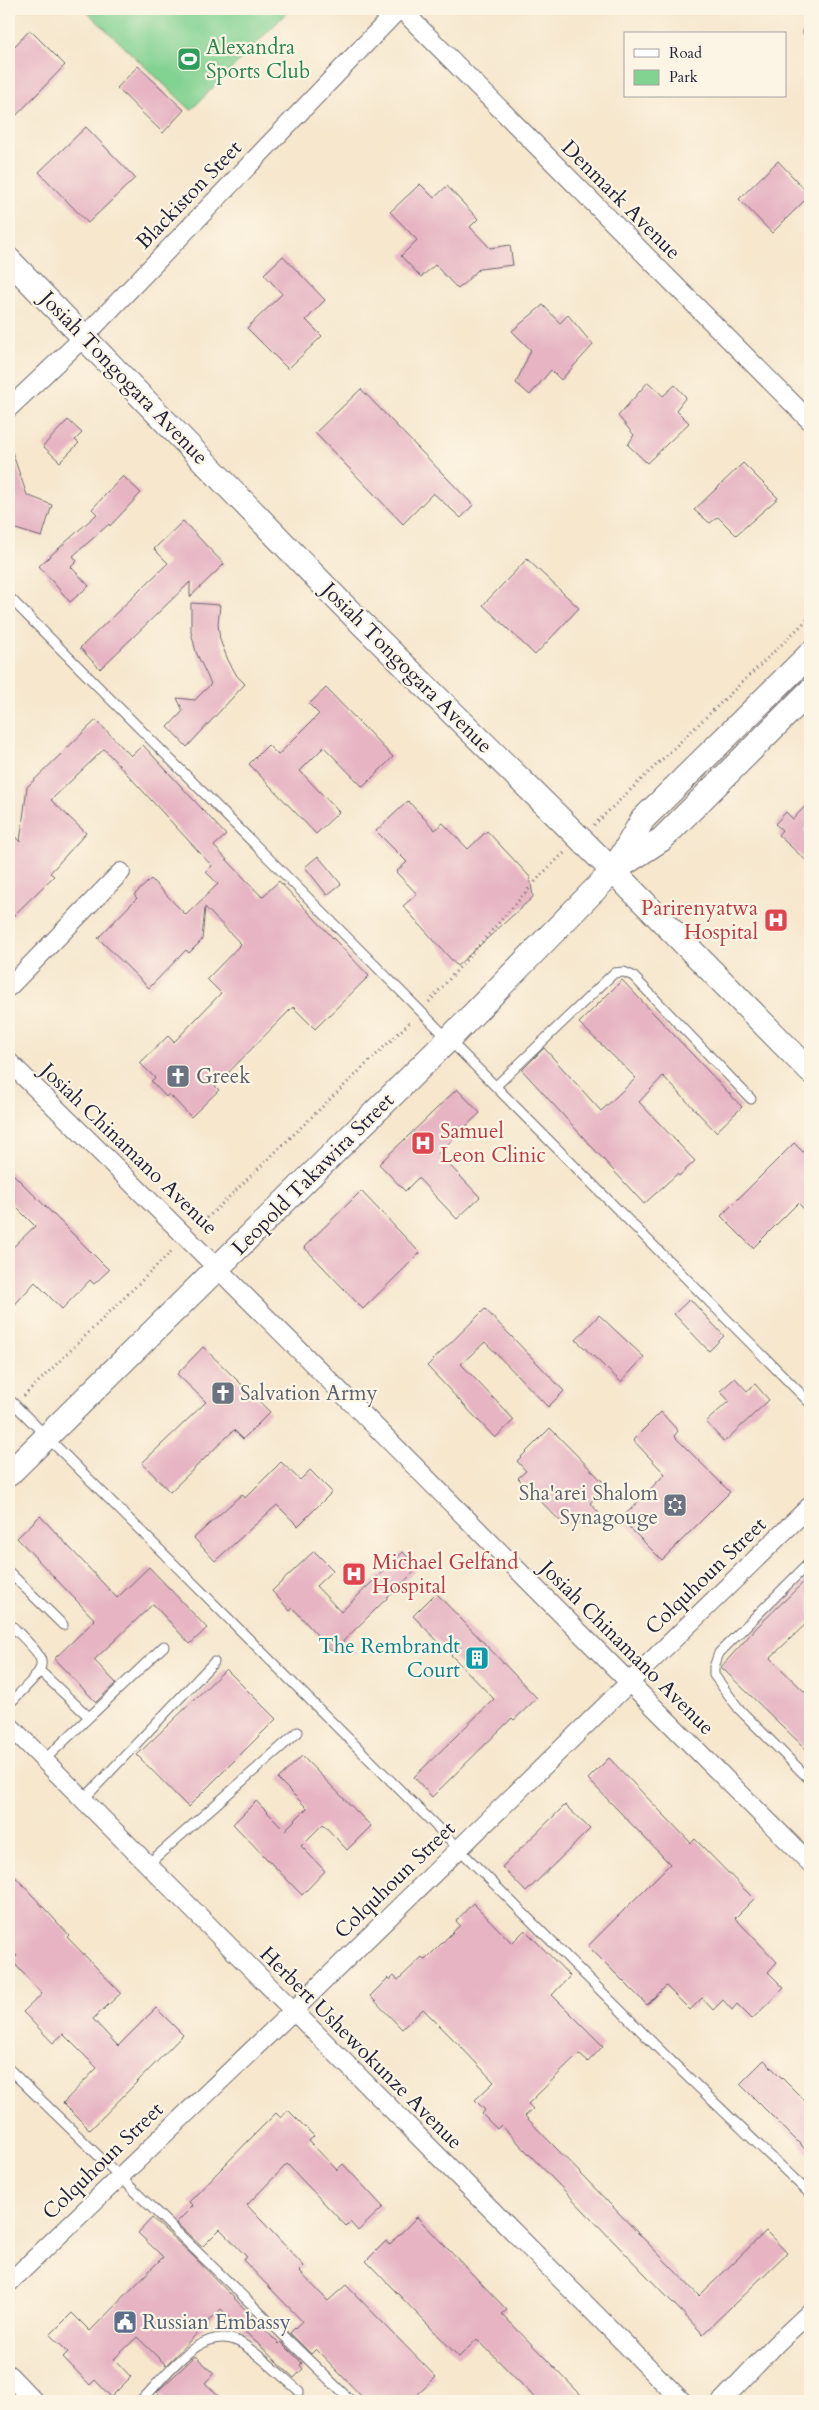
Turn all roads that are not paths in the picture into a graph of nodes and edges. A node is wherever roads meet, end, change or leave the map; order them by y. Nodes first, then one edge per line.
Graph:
1 (400, 9) edge
2 (9, 260) edge
3 (85, 336) junction
4 (9, 408) edge
5 (810, 421) edge
6 (9, 596) edge
7 (810, 654) edge
8 (810, 691) edge
9 (613, 871) junction
10 (121, 872) dead end
11 (9, 987) edge
12 (450, 1038) junction
13 (9, 1062) edge
14 (810, 1071) edge
15 (496, 1086) junction
16 (750, 1099) dead end
17 (218, 1268) junction
18 (9, 1399) edge
19 (810, 1403) edge
20 (47, 1436) junction
21 (9, 1474) edge
22 (810, 1506) edge
23 (810, 1562) edge
24 (9, 1572) edge
25 (9, 1623) edge
26 (63, 1626) dead end
27 (164, 1646) dead end
28 (214, 1662) dead end
29 (41, 1672) junction
30 (629, 1683) junction
31 (9, 1704) edge
32 (89, 1716) junction
33 (9, 1725) edge
34 (298, 1732) dead end
35 (44, 1760) junction
36 (810, 1780) edge
37 (83, 1800) junction
38 (460, 1848) junction
39 (810, 1863) edge
40 (147, 1865) junction
41 (292, 2011) junction
42 (9, 2069) edge
43 (118, 2177) junction
44 (810, 2194) edge
45 (9, 2283) edge
46 (810, 2312) edge
47 (9, 2375) edge
48 (299, 2391) dead end
49 (34, 2401) edge
50 (141, 2401) edge
51 (351, 2401) edge
52 (682, 2401) edge
53 (722, 2401) edge

1 - 3 street, Blackiston Steet
1 - 5 street, Denmark Avenue
2 - 3 main road, Josiah Tongogara Avenue
3 - 4 street, Blackiston Steet
3 - 9 main road, Josiah Tongogara Avenue
6 - 12 lane
7 - 9 main road
8 - 9 main road
9 - 12 main road, Leopold Takawira Street
9 - 14 main road, Josiah Tongogara Avenue
10 - 11 street
12 - 15 lane
12 - 17 main road, Leopold Takawira Street
13 - 17 street, Josiah Chinamano Avenue
15 - 16 lane
15 - 19 lane
17 - 20 main road, Leopold Takawira Street
17 - 30 street, Josiah Chinamano Avenue
18 - 20 lane
20 - 21 main road, Leopold Takawira Street
20 - 38 lane
22 - 30 street, Colquhoun Street
23 - 36 lane
24 - 26 lane
25 - 29 lane
27 - 32 lane
28 - 37 lane
29 - 31 lane
29 - 32 lane
30 - 38 street, Colquhoun Street
30 - 39 street, Josiah Chinamano Avenue
32 - 35 lane
33 - 35 street, Herbert Ushewokunze Avenue
34 - 40 lane
35 - 37 street, Herbert Ushewokunze Avenue
37 - 40 street, Herbert Ushewokunze Avenue
38 - 41 street, Colquhoun Street
38 - 44 lane
40 - 41 street, Herbert Ushewokunze Avenue
41 - 43 street, Colquhoun Street
41 - 52 street, Herbert Ushewokunze Avenue
42 - 43 lane
43 - 45 street, Colquhoun Street
43 - 51 lane
46 - 53 street
47 - 49 street
48 - 50 lane

